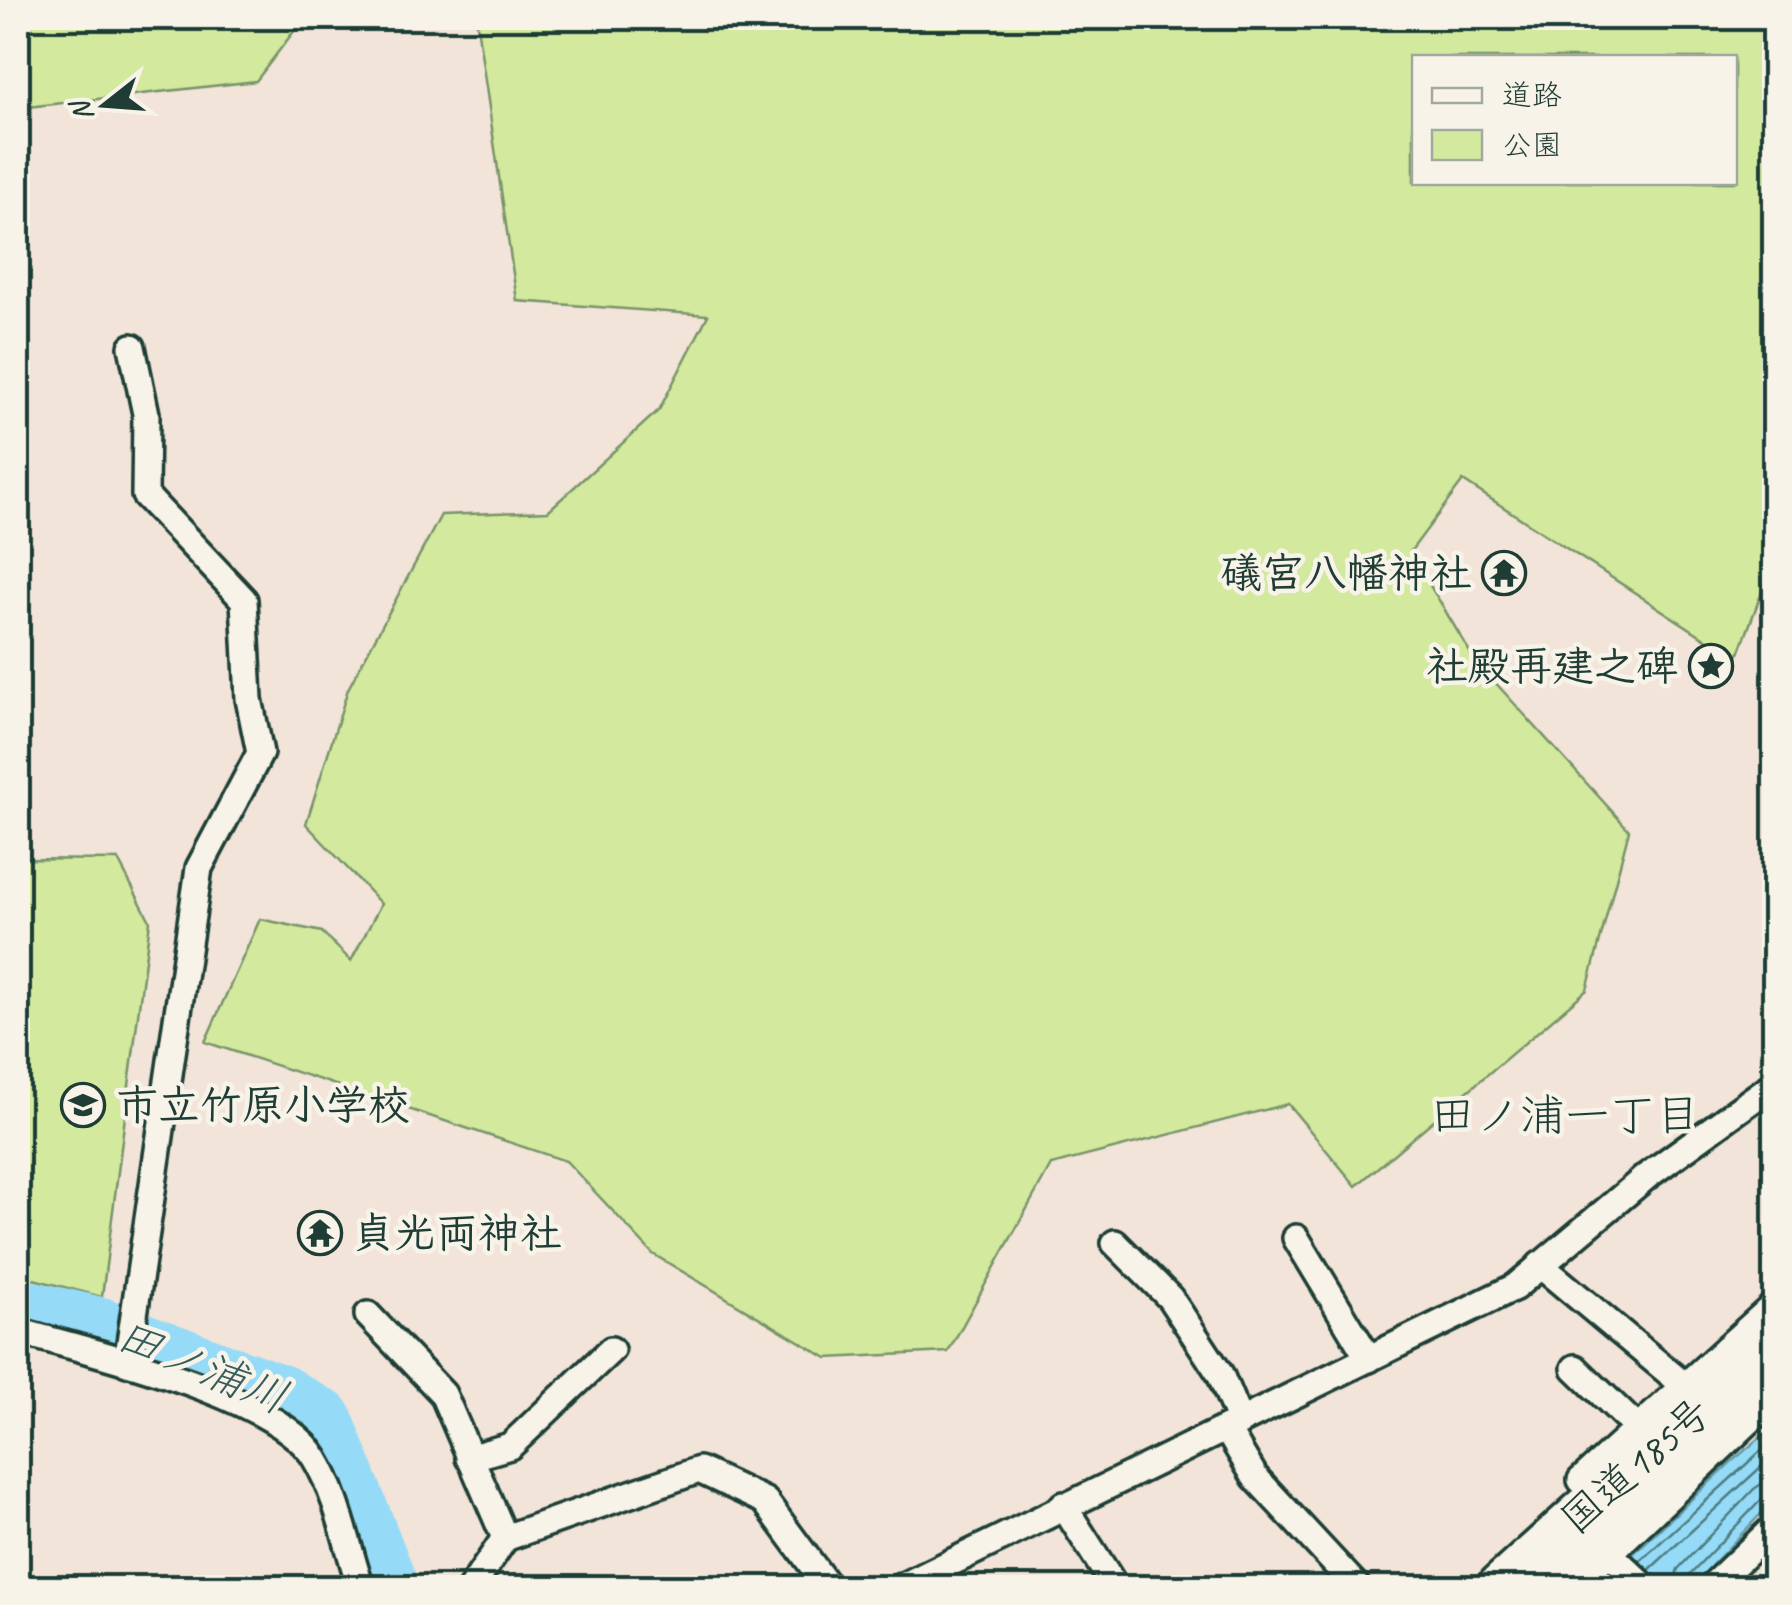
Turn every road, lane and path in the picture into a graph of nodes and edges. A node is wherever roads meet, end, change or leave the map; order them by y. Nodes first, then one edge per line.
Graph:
1 (132, 347) dead end
2 (1774, 1084) edge
3 (1296, 1238) dead end
4 (1115, 1243) dead end
5 (1540, 1264) junction
6 (1774, 1305) edge
7 (368, 1316) dead end
8 (18, 1331) edge
9 (129, 1345) junction
10 (1774, 1346) edge
11 (611, 1350) dead end
12 (1369, 1359) junction
13 (1575, 1368) dead end
14 (1774, 1384) edge
15 (1707, 1404) junction
16 (1233, 1425) junction
17 (1636, 1428) junction
18 (470, 1458) junction
19 (1063, 1505) junction
20 (1593, 1526) junction
21 (1774, 1527) edge
22 (505, 1538) junction
23 (360, 1588) edge
24 (471, 1588) edge
25 (830, 1588) edge
26 (899, 1588) edge
27 (1116, 1588) edge
28 (1358, 1588) edge
29 (1500, 1588) edge
30 (1558, 1588) edge
31 (1646, 1588) edge
32 (1710, 1588) edge

1 - 9 street
2 - 5 street
3 - 12 street
4 - 16 street
5 - 12 street
5 - 15 street
6 - 15 street
7 - 18 street
8 - 9 street
9 - 23 street
10 - 15 highway, 国道185号
11 - 18 street
12 - 16 street
13 - 17 street
14 - 15 highway, 国道185号
15 - 17 street
15 - 20 highway, 国道185号
16 - 19 street
16 - 28 street
17 - 20 street
18 - 22 street
19 - 26 street
19 - 27 street
20 - 29 highway, 国道185号
20 - 30 highway, 国道185号
20 - 31 street
21 - 32 street
22 - 24 street
22 - 25 street

